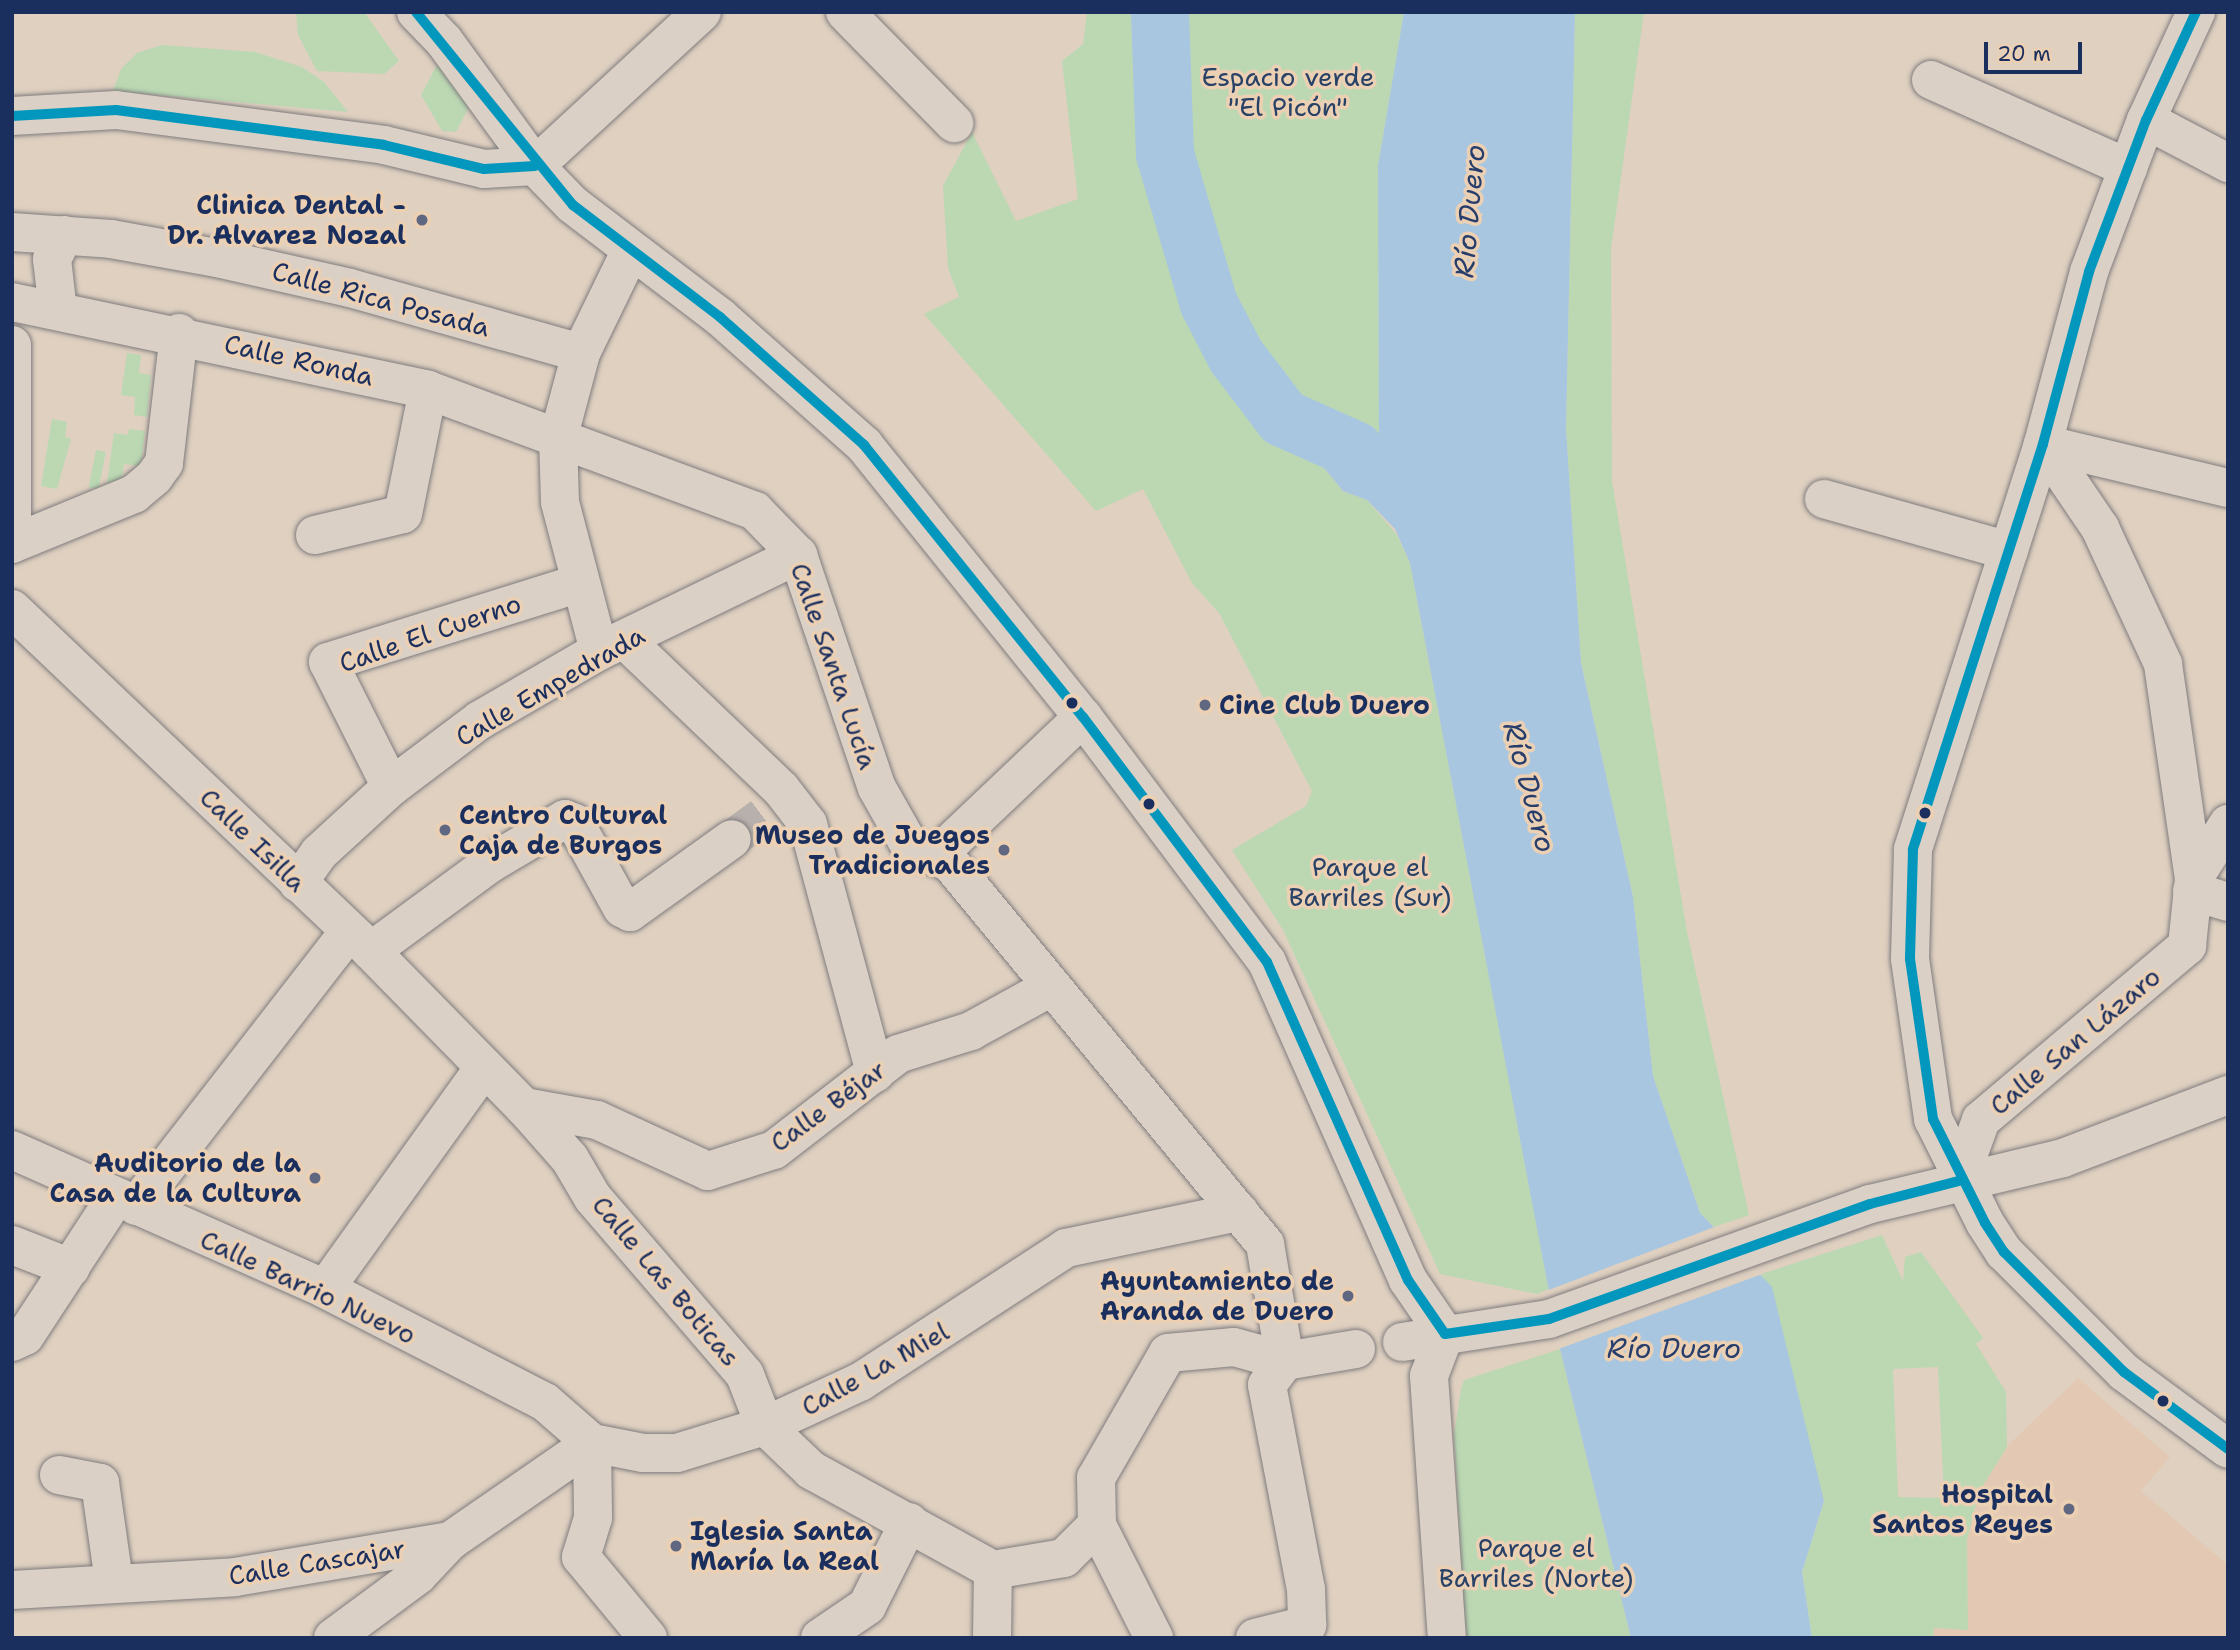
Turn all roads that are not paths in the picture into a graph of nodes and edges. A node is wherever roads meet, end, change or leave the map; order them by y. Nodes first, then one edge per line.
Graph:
1 (416, 12) edge
2 (702, 12) edge
3 (845, 12) edge
4 (2196, 12) edge
5 (1931, 80) dead end
6 (12, 116) edge
7 (2146, 120) junction
8 (954, 123) dead end
9 (2228, 163) edge
10 (535, 166) junction
11 (2128, 168) junction
12 (12, 232) edge
13 (64, 235) junction
14 (630, 252) junction
15 (12, 302) edge
16 (58, 311) junction
17 (179, 333) junction
18 (12, 345) edge
19 (581, 353) junction
20 (428, 390) junction
21 (569, 440) junction
22 (2043, 444) junction
23 (2228, 488) edge
24 (1824, 499) dead end
25 (315, 534) dead end
26 (2008, 551) junction
27 (798, 555) junction
28 (579, 583) junction
29 (12, 609) edge
30 (612, 645) junction
31 (1083, 717) junction
32 (391, 788) junction
33 (2228, 824) edge
34 (732, 839) tunnel mouth
35 (949, 862) junction
36 (298, 883) junction
37 (2205, 890) edge
38 (360, 941) junction
39 (1051, 987) junction
40 (487, 1072) junction
41 (875, 1073) junction
42 (2228, 1095) edge
43 (524, 1107) junction
44 (12, 1150) edge
45 (1959, 1181) junction
46 (126, 1201) junction
47 (1239, 1212) junction
48 (12, 1245) edge
49 (71, 1268) junction
50 (325, 1289) junction
51 (1449, 1334) junction
52 (12, 1342) edge
53 (1402, 1342) dead end
54 (1356, 1349) dead end
55 (1285, 1362) junction
56 (765, 1426) junction
57 (592, 1443) junction
58 (2228, 1449) edge
59 (59, 1475) dead end
60 (1097, 1525) junction
61 (918, 1527) junction
62 (450, 1541) junction
63 (993, 1570) junction
64 (114, 1581) junction
65 (12, 1590) edge
66 (1302, 1631) edge
67 (333, 1638) edge
68 (648, 1638) edge
69 (820, 1638) edge
70 (992, 1638) edge
71 (1154, 1638) edge
72 (1255, 1638) edge
73 (1447, 1638) edge

1 - 10 street
2 - 10 street
3 - 8 street
4 - 7 street
5 - 11 street
6 - 10 street
7 - 9 street
7 - 11 street
10 - 14 street
11 - 22 street
12 - 13 street, Calle Rica Posada
13 - 16 street
13 - 19 street, Calle Rica Posada
14 - 19 street
14 - 31 street
15 - 16 street, Calle Ronda
16 - 17 street, Calle Ronda
17 - 18 street
17 - 20 street, Calle Ronda
19 - 21 street
20 - 21 street, Calle Ronda
20 - 25 street
21 - 27 street, Calle Santa Lucía
21 - 28 street
22 - 23 street
22 - 26 street
22 - 37 street
24 - 26 street
26 - 45 street
27 - 30 street, Calle Empedrada
27 - 35 street, Calle Santa Lucía
28 - 30 street
28 - 32 street, Calle El Cuerno
29 - 36 street, Calle Isilla
30 - 32 street, Calle Empedrada
30 - 41 street
31 - 35 street
31 - 51 street
32 - 36 street, Calle Empedrada
33 - 37 street
34 - 38 street
35 - 39 street
36 - 38 street, Calle Isilla
37 - 45 street, Calle San Lázaro
38 - 40 street, Calle Isilla
38 - 46 street
39 - 41 street, Calle Béjar
39 - 47 street
40 - 43 street, Calle Isilla
40 - 50 street
41 - 43 street, Calle Béjar
42 - 45 street
43 - 56 street, Calle Las Boticas
44 - 46 street, Calle Barrio Nuevo
45 - 51 street
45 - 58 street
46 - 49 street
46 - 50 street, Calle Barrio Nuevo
47 - 55 street
47 - 56 street, Calle La Miel
48 - 49 street
49 - 52 street
50 - 57 street, Calle Barrio Nuevo
51 - 53 street
51 - 73 street
54 - 55 street
55 - 60 street
55 - 66 street
56 - 57 street, Calle La Miel
56 - 61 street
57 - 62 street, Calle Cascajar
57 - 68 street
59 - 64 street
60 - 63 street
60 - 71 street
61 - 63 street
61 - 69 street
62 - 64 street, Calle Cascajar
62 - 67 street
63 - 70 street
64 - 65 street, Calle Cascajar
66 - 72 street

